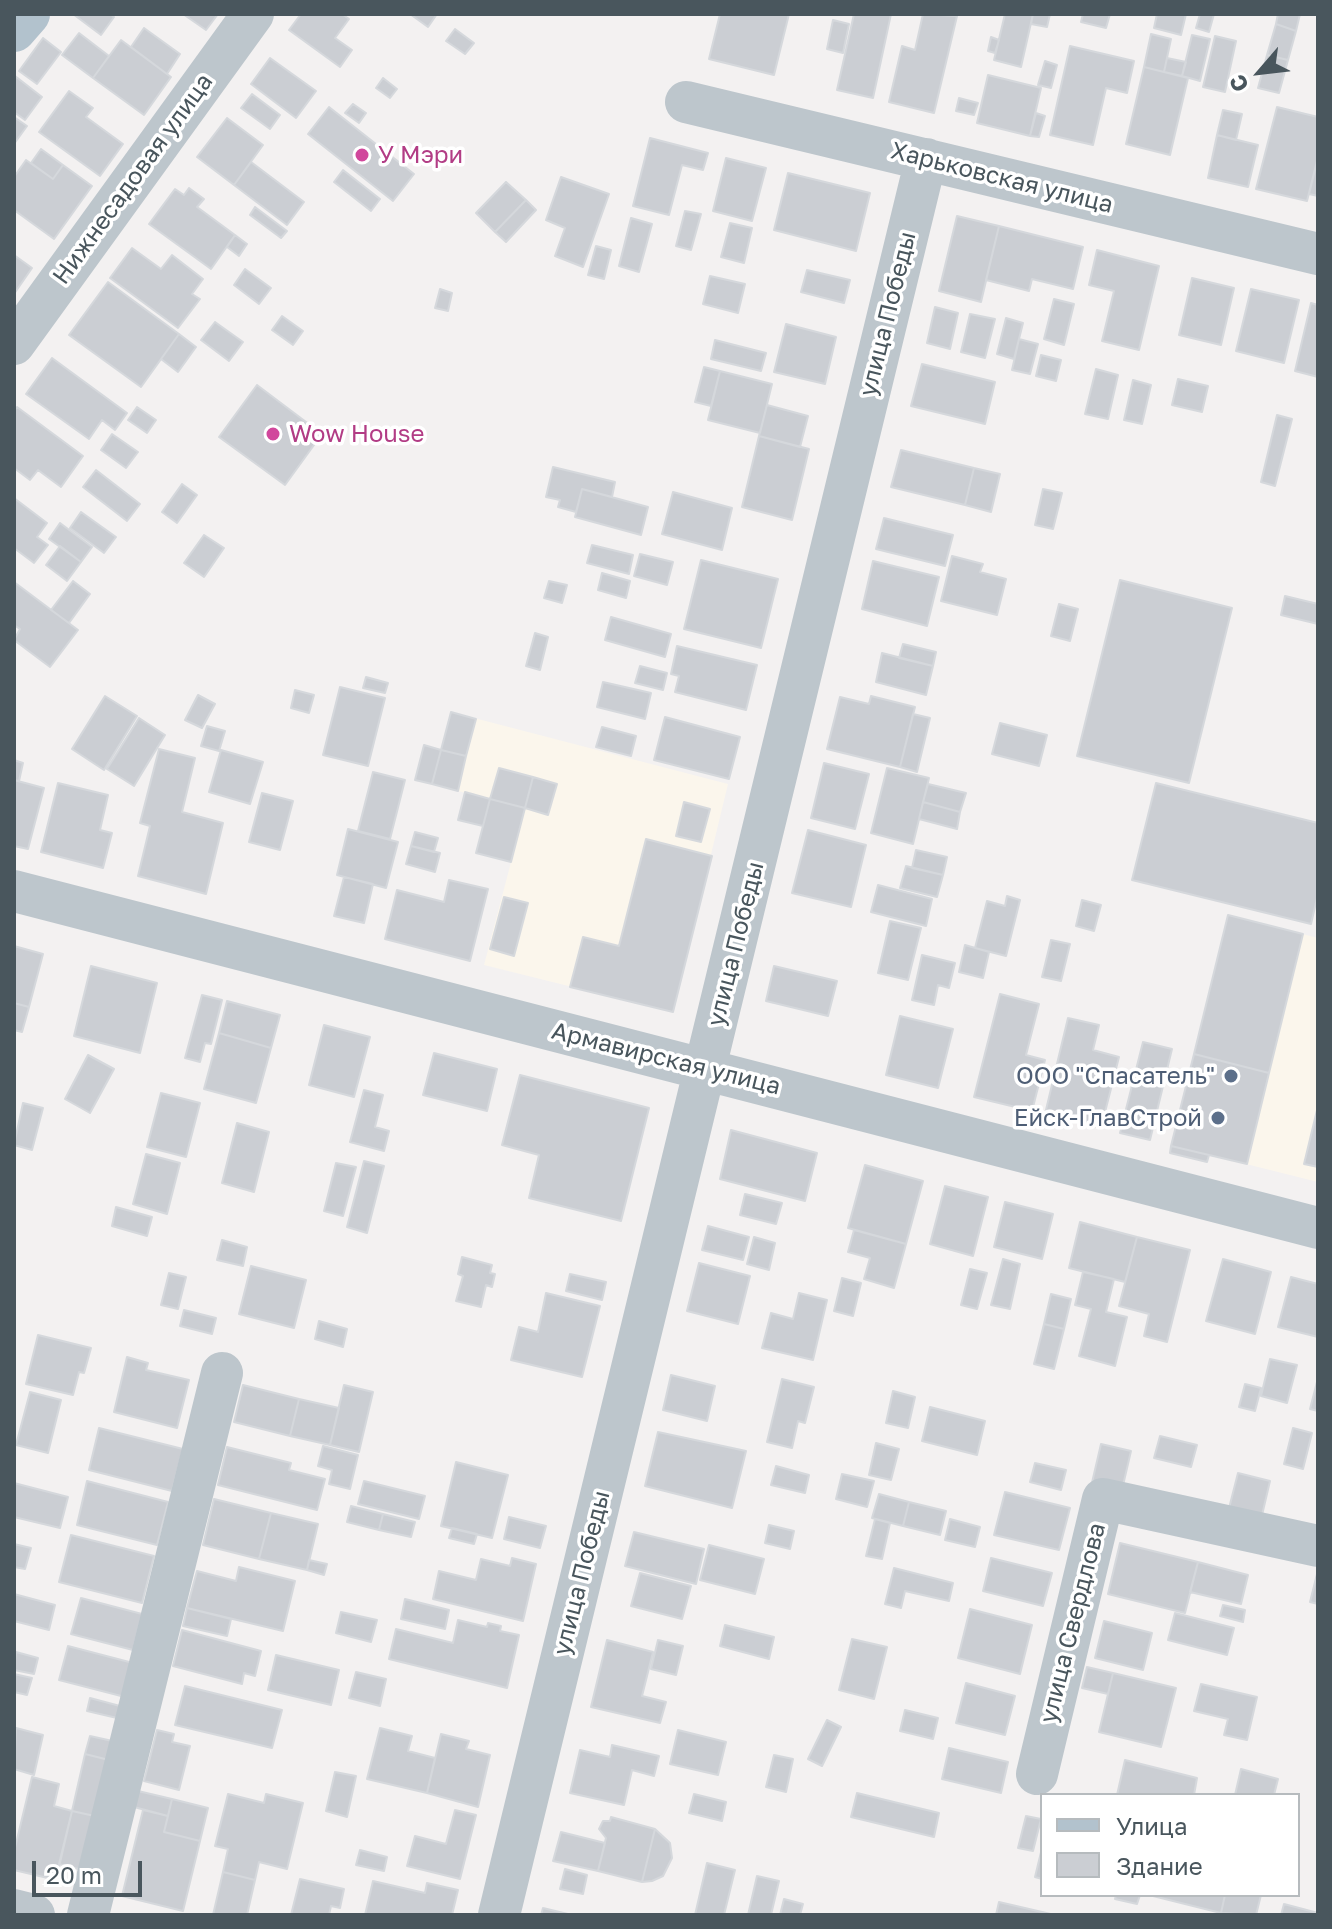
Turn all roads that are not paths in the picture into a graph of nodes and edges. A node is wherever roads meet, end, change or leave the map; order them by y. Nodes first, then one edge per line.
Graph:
1 (28, 14) edge
2 (253, 14) edge
3 (14, 30) edge
4 (686, 102) dead end
5 (926, 159) junction
6 (1318, 254) edge
7 (14, 344) edge
8 (14, 891) edge
9 (705, 1070) junction
10 (1318, 1228) edge
11 (222, 1373) dead end
12 (1318, 1546) edge
13 (1037, 1774) dead end
14 (14, 1910) edge
15 (34, 1915) edge
16 (88, 1915) edge
17 (499, 1915) edge

1 - 3 main road
2 - 7 street, Нижнесадовая улица
4 - 5 street, Харьковская улица
5 - 6 street, Харьковская улица
5 - 9 street, улица Победы
8 - 9 street, Армавирская улица
9 - 10 street, Армавирская улица
9 - 17 street, улица Победы
11 - 16 street
12 - 13 street, улица Свердлова
14 - 15 street

